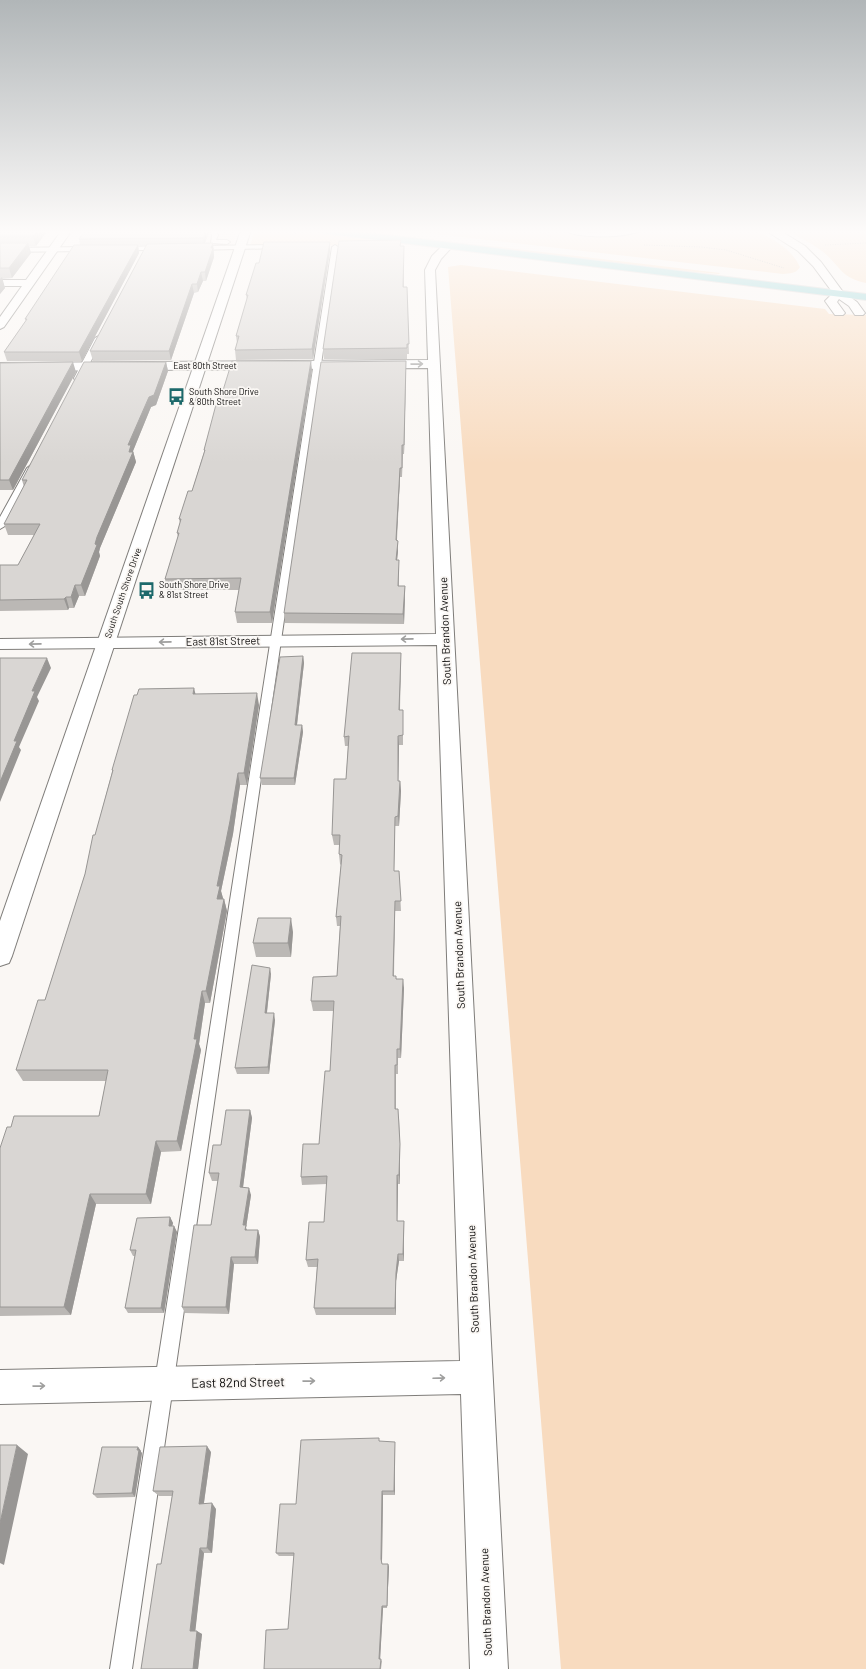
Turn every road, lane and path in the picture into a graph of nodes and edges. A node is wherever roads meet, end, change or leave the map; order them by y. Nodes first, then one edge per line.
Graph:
1 (11, 308) edge
2 (220, 308) edge
3 (325, 308) edge
4 (432, 308) edge
5 (836, 308) edge
6 (855, 308) edge
7 (839, 313) dead end
8 (859, 313) dead end
9 (1, 322) edge
10 (103, 330) edge
11 (434, 364) junction
12 (317, 365) junction
13 (84, 366) junction
14 (200, 366) junction
15 (0, 367) edge
16 (72, 388) edge
17 (36, 457) edge
18 (0, 526) edge
19 (446, 639) junction
20 (275, 641) junction
21 (106, 643) junction
22 (0, 644) edge
23 (0, 956) edge
24 (477, 1378) junction
25 (164, 1383) junction
26 (0, 1387) edge
27 (120, 1669) edge
28 (489, 1669) edge

1 - 9 street
2 - 14 street, South South Shore Drive
3 - 12 lane
4 - 11 street, South Brandon Avenue
5 - 7 street
6 - 8 street
10 - 13 lane
12 -> 11 street, East 80th Street
11 - 19 street, South Brandon Avenue
12 - 14 street, East 80th Street
12 - 20 lane
13 - 14 street, East 80th Street
13 - 15 street, East 80th Street
13 - 16 lane
14 - 21 street, South South Shore Drive
17 - 18 lane
19 -> 20 street, East 81st Street
19 - 24 street, South Brandon Avenue
20 -> 21 street, East 81st Street
20 - 25 lane
21 -> 22 street, East 81st Street
21 - 23 street, South South Shore Drive
25 -> 24 street, East 82nd Street
24 - 28 street, South Brandon Avenue
26 -> 25 street, East 82nd Street
25 - 27 lane

